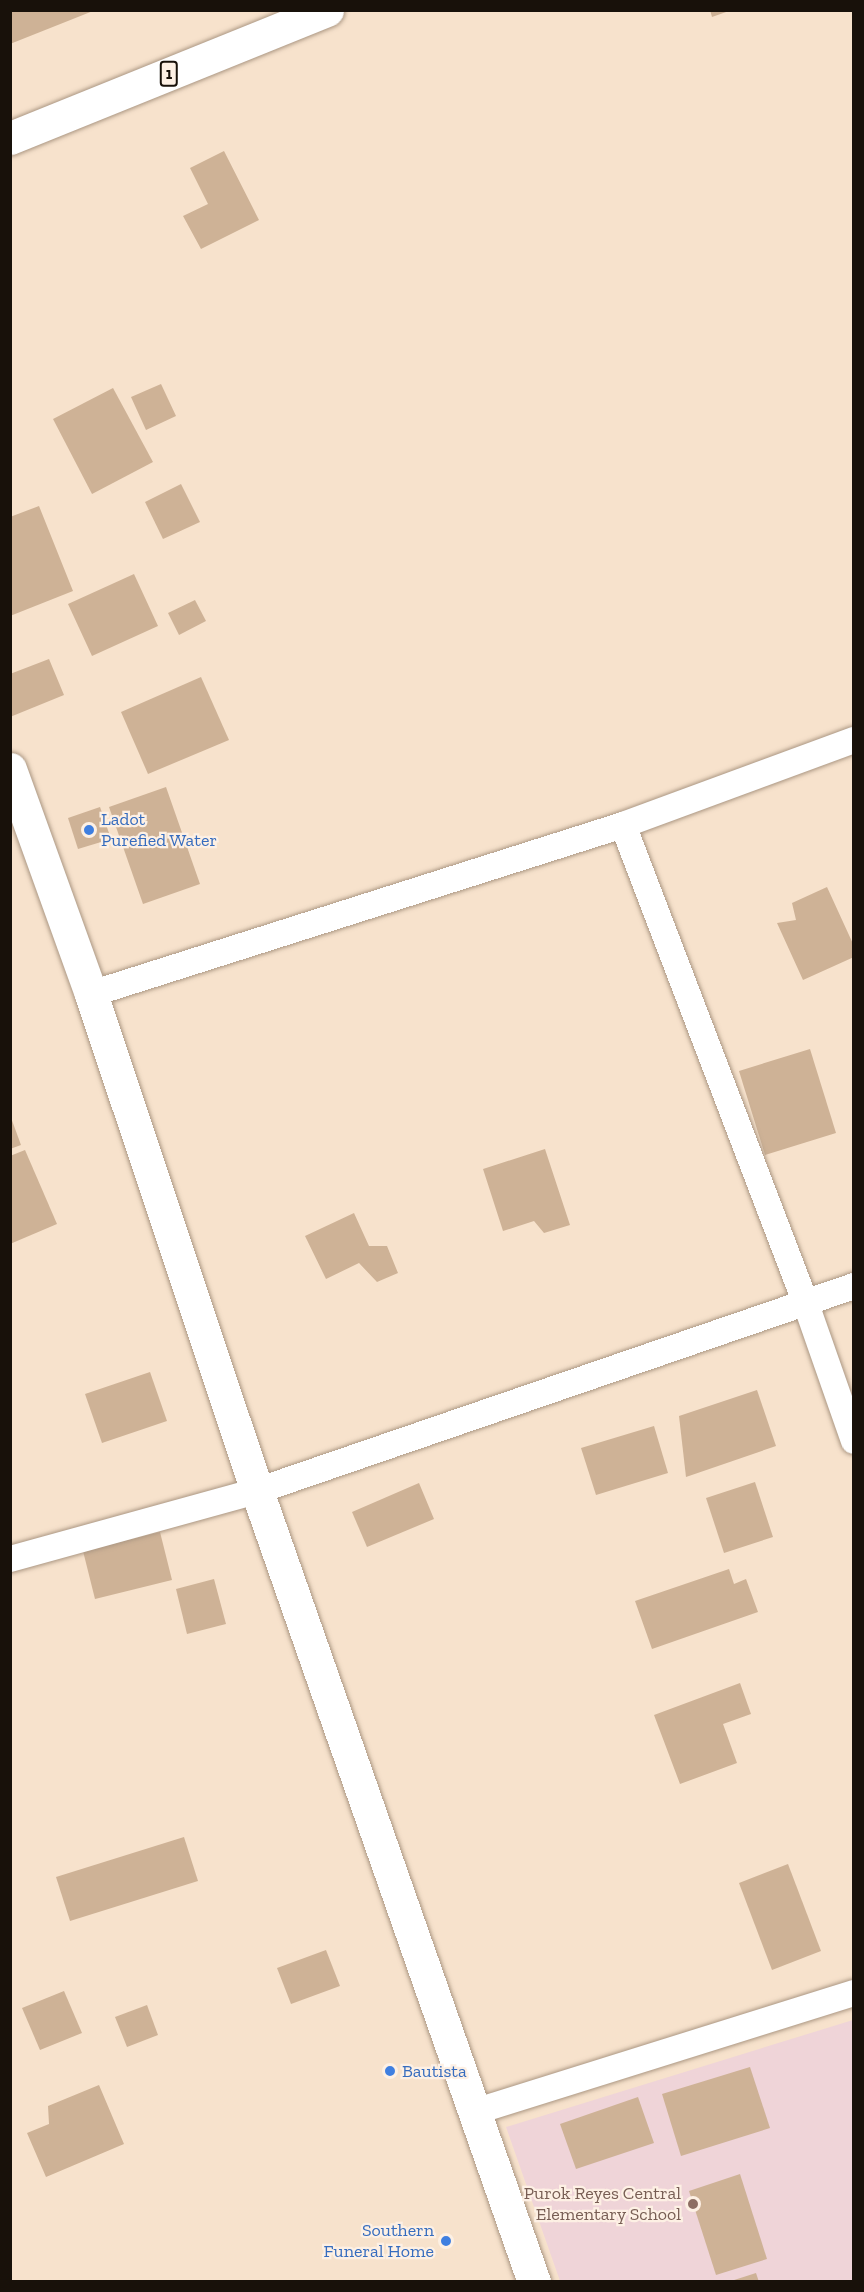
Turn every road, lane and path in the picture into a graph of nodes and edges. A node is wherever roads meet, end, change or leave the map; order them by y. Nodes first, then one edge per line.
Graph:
1 (327, 10) edge
2 (10, 138) edge
3 (854, 740) edge
4 (10, 769) edge
5 (623, 825) junction
6 (91, 994) junction
7 (854, 1286) edge
8 (806, 1304) junction
9 (854, 1441) edge
10 (257, 1491) junction
11 (10, 1559) edge
12 (854, 1993) edge
13 (474, 2112) junction
14 (534, 2282) edge

1 - 2 main road, 1
3 - 5 street
4 - 6 main road
5 - 6 street
5 - 8 street
6 - 10 main road
7 - 8 street
8 - 9 street
8 - 10 street
10 - 11 street
10 - 13 main road
12 - 13 street
13 - 14 main road

